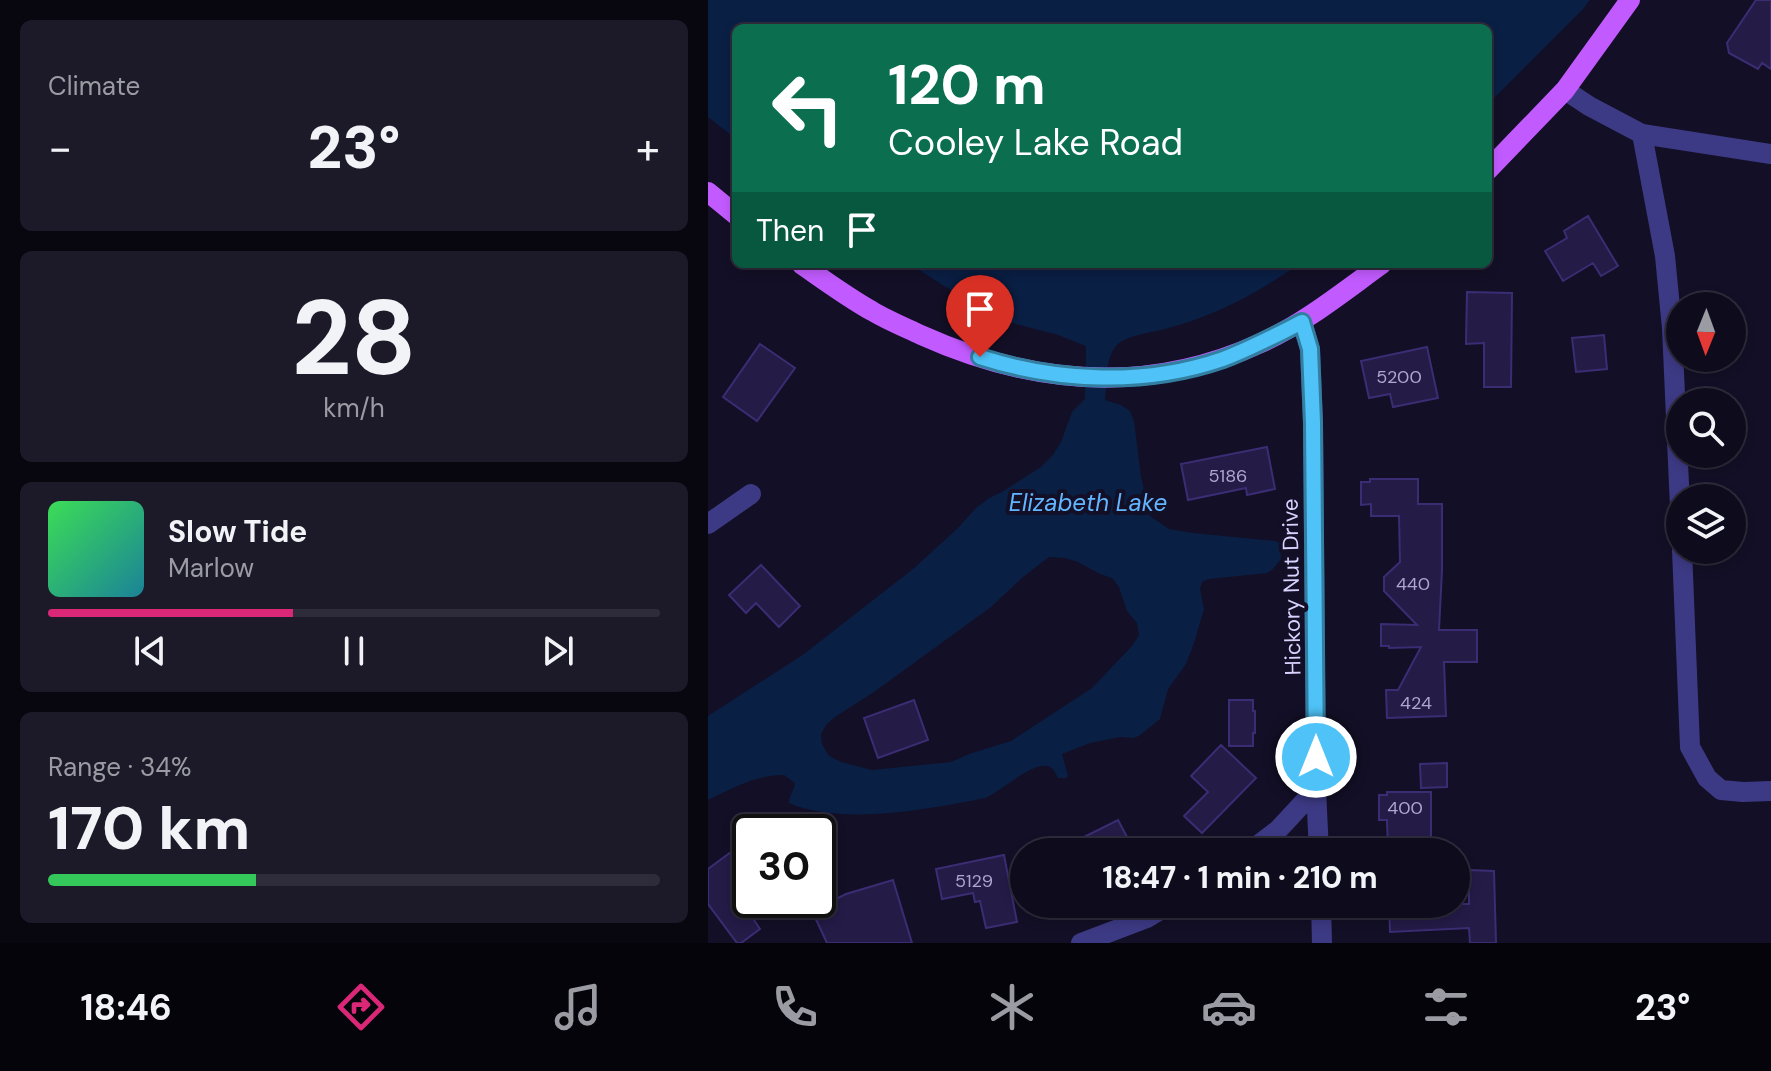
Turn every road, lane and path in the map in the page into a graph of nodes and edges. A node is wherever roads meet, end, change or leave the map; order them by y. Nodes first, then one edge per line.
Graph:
1 (1630, 0) edge
2 (1565, 90) junction
3 (1642, 134) junction
4 (1771, 154) edge
5 (1492, 166) edge
6 (708, 192) edge
7 (732, 212) edge
8 (807, 268) edge
9 (1376, 268) edge
10 (1302, 322) junction
11 (1679, 484) edge
12 (751, 494) dead end
13 (708, 524) edge
14 (1683, 564) edge
15 (1316, 789) junction
16 (1771, 791) edge
17 (1267, 838) edge
18 (1318, 838) edge
19 (1147, 918) edge
20 (1321, 918) edge
21 (1081, 943) edge
22 (1322, 943) edge

1 - 2 main road
2 - 3 street
2 - 5 main road
3 - 4 street
3 - 11 street
6 - 7 main road
8 - 10 main road
9 - 10 main road
10 - 15 street, Hickory Nut Drive
12 - 13 street
14 - 16 street
15 - 17 street
15 - 18 street, Hickory Nut Drive
19 - 21 street
20 - 22 street

